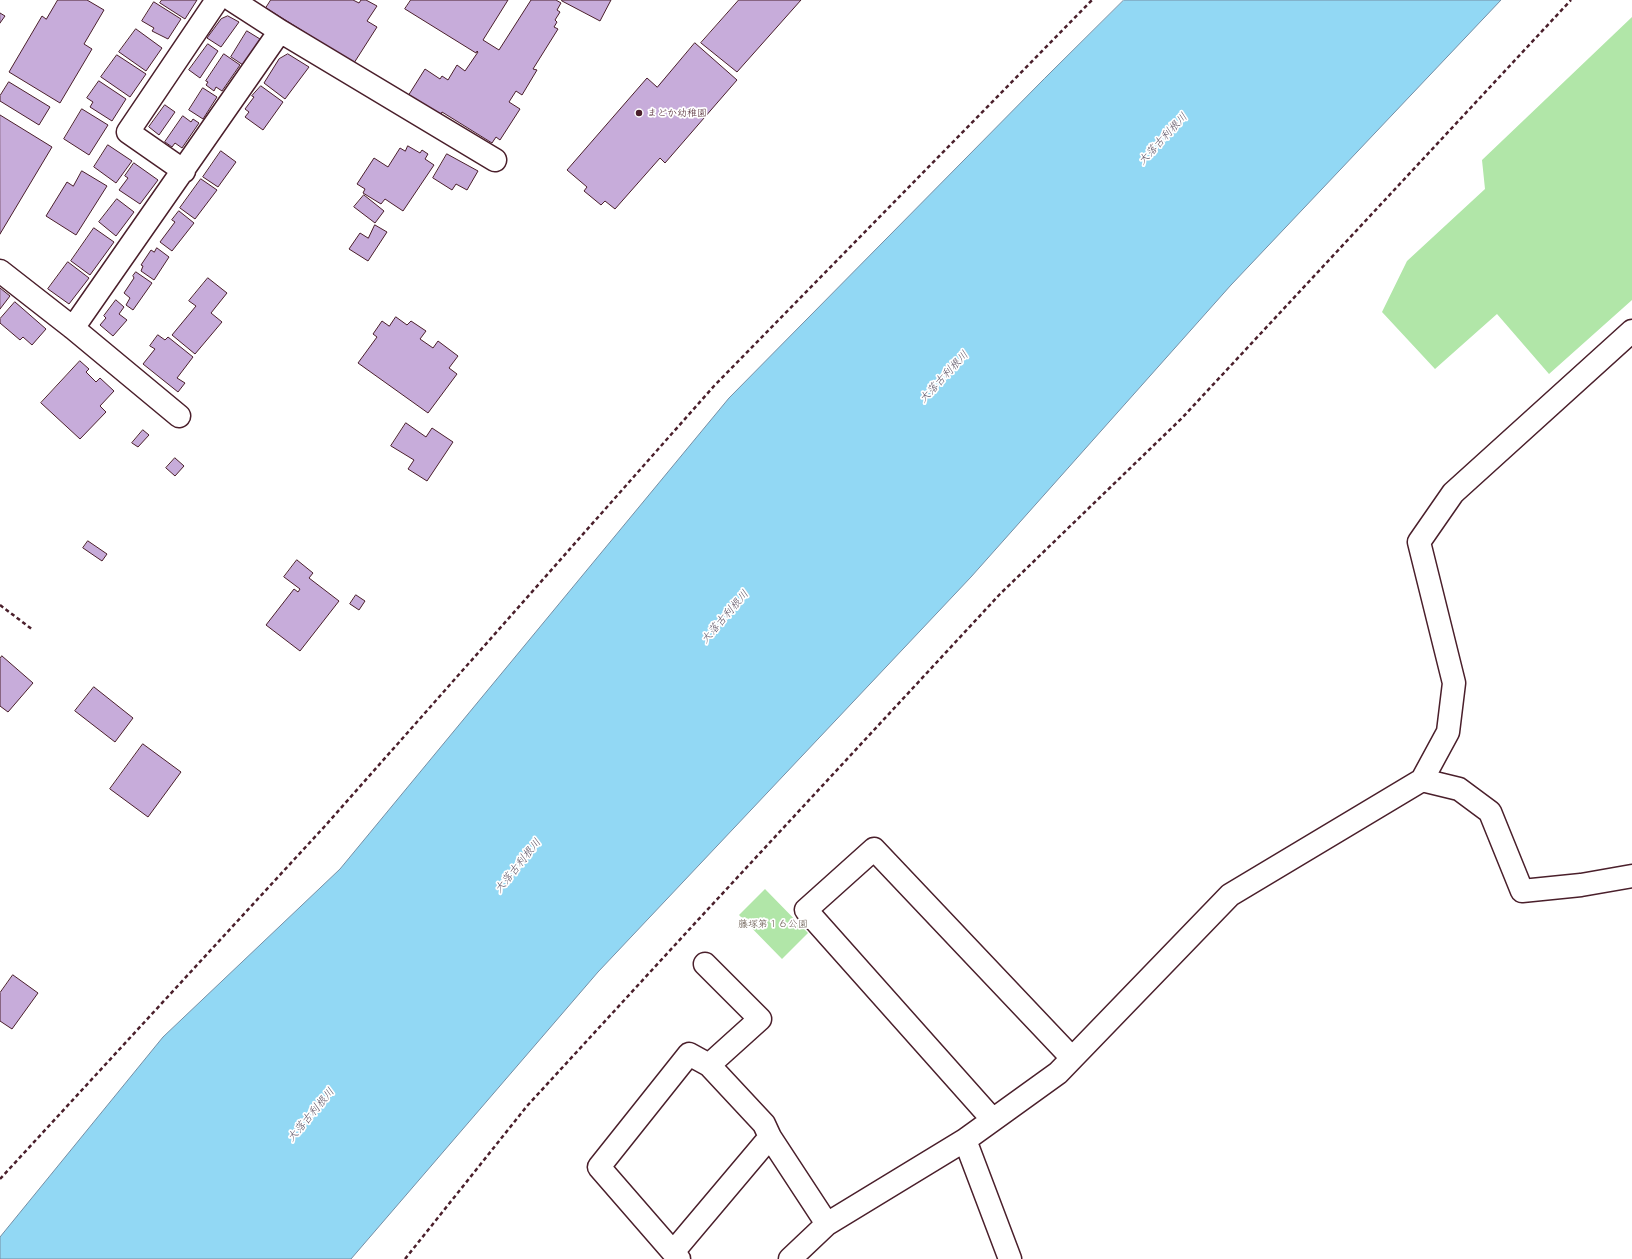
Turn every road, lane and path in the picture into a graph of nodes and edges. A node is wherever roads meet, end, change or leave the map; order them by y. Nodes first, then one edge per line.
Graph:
1 (217, 0) edge
2 (232, 0) edge
3 (1092, 0) edge
4 (1571, 0) edge
5 (280, 31) junction
6 (495, 160) dead end
7 (184, 171) junction
8 (0, 271) edge
9 (74, 328) junction
10 (1632, 330) edge
11 (179, 416) dead end
12 (0, 605) edge
13 (33, 630) dead end
14 (1422, 780) junction
15 (1632, 876) edge
16 (704, 964) dead end
17 (1072, 1058) junction
18 (709, 1065) junction
19 (993, 1120) junction
20 (770, 1137) junction
21 (965, 1140) junction
22 (0, 1179) edge
23 (827, 1224) junction
24 (676, 1256) edge
25 (404, 1259) edge
26 (790, 1259) edge
27 (1010, 1259) edge

1 - 7 street
2 - 5 street
3 - 22 path
4 - 25 path
5 - 6 street
5 - 7 street
7 - 9 street
8 - 9 street
9 - 11 street
10 - 14 street
12 - 13 path
14 - 15 street
14 - 17 street
16 - 18 street
17 - 19 street
17 - 19 street
18 - 20 street
18 - 24 street
19 - 21 street
20 - 23 street
20 - 24 street
21 - 23 street
21 - 27 street
23 - 26 street

